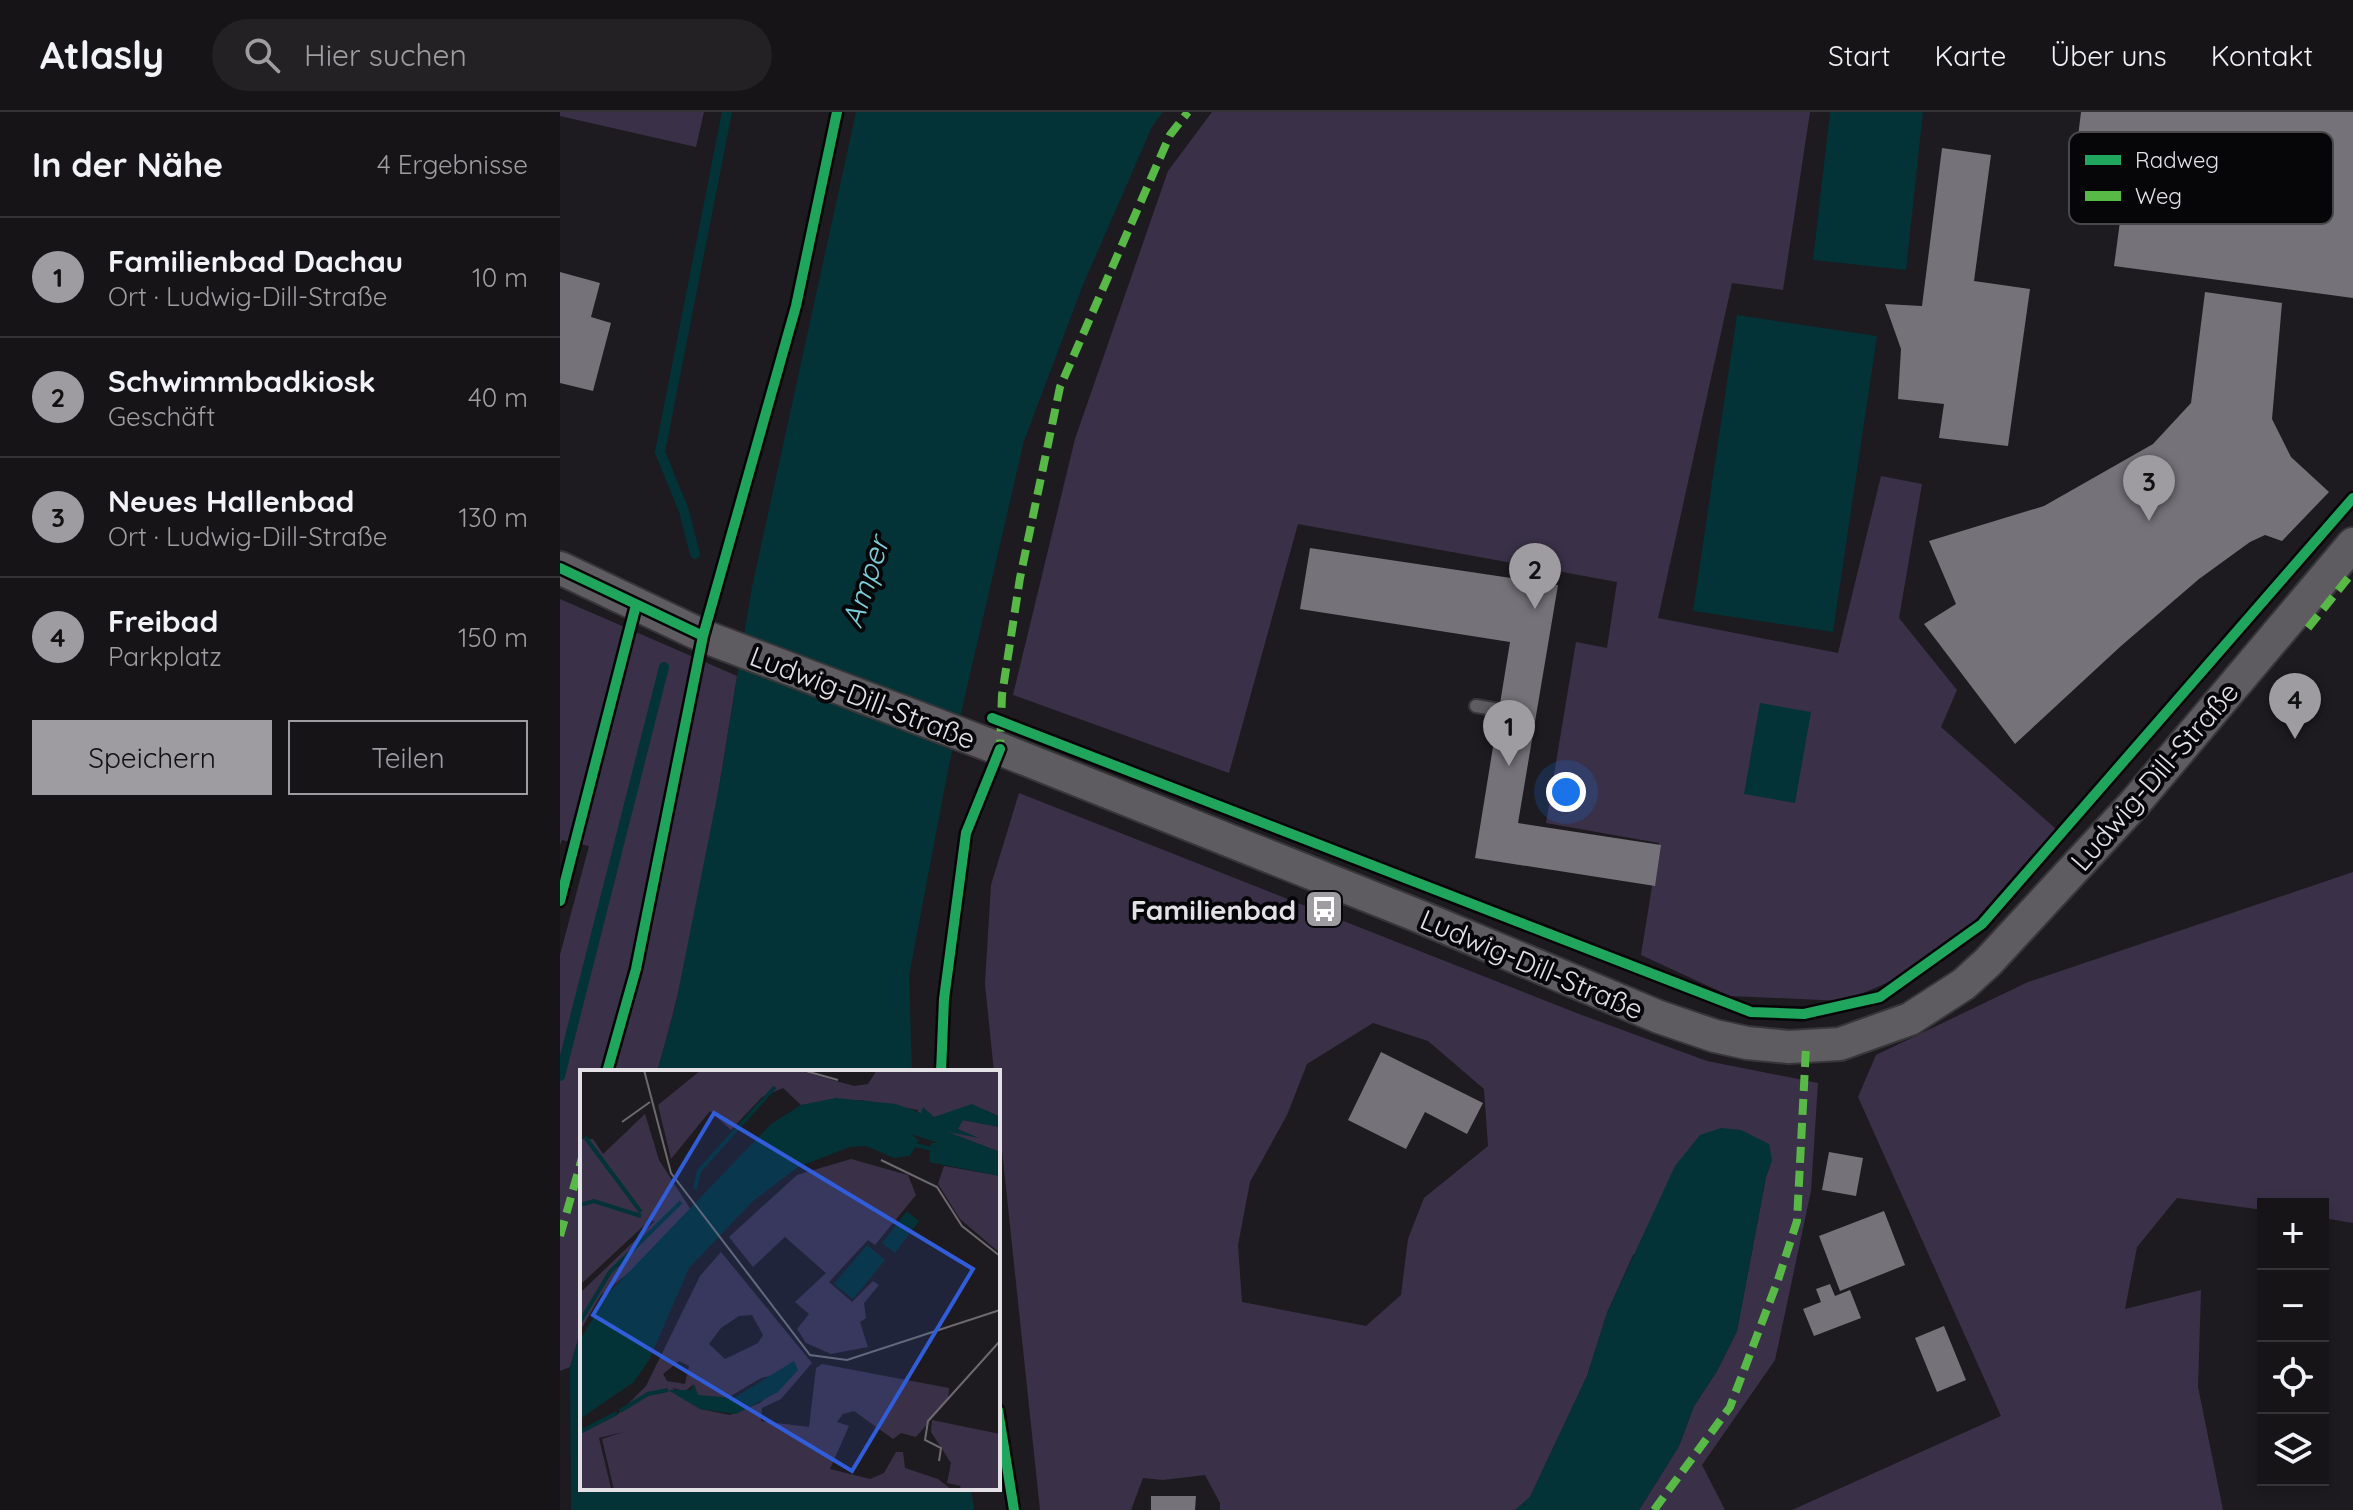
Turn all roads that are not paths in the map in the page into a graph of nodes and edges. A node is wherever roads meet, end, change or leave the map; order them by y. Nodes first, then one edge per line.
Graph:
1 (2353, 544) edge
2 (560, 568) edge
3 (1476, 706) dead end
4 (1499, 710) dead end

1 - 2 street, Ludwig-Dill-Straße
3 - 4 lane

